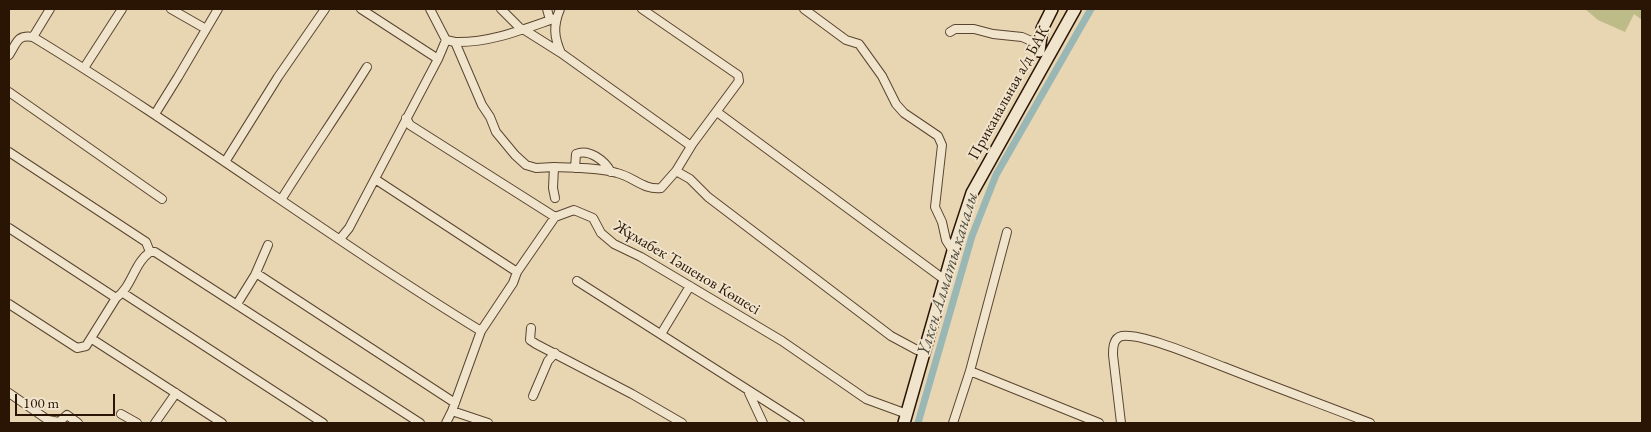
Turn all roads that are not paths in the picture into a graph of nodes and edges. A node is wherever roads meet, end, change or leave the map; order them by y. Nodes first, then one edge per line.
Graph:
1 (50, 9) edge
2 (122, 9) edge
3 (172, 9) edge
4 (218, 9) edge
5 (324, 9) edge
6 (361, 9) edge
7 (430, 9) edge
8 (501, 9) edge
9 (547, 9) edge
10 (560, 9) edge
11 (642, 9) edge
12 (804, 9) edge
13 (1052, 9) edge
14 (1075, 9) edge
15 (553, 19) junction
16 (206, 29) junction
17 (522, 29) junction
18 (950, 32) dead end
19 (33, 37) junction
20 (446, 40) junction
21 (455, 42) junction
22 (561, 54) junction
23 (1044, 55) junction
24 (9, 56) edge
25 (438, 59) junction
26 (367, 67) dead end
27 (84, 68) junction
28 (9, 92) edge
29 (716, 112) junction
30 (155, 114) junction
31 (406, 118) junction
32 (691, 146) junction
33 (9, 152) edge
34 (225, 162) junction
35 (554, 167) junction
36 (575, 168) junction
37 (676, 171) junction
38 (611, 172) junction
39 (375, 179) junction
40 (555, 198) dead end
41 (162, 199) dead end
42 (282, 200) junction
43 (555, 217) junction
44 (9, 228) edge
45 (1007, 232) dead end
46 (340, 239) junction
47 (268, 245) dead end
48 (953, 251) junction
49 (150, 252) junction
50 (517, 272) junction
51 (255, 275) junction
52 (945, 280) junction
53 (577, 282) dead end
54 (690, 286) junction
55 (123, 293) junction
56 (116, 298) junction
57 (9, 304) edge
58 (238, 304) junction
59 (531, 328) dead end
60 (481, 331) junction
61 (661, 334) junction
62 (92, 338) junction
63 (924, 352) junction
64 (555, 353) junction
65 (970, 371) junction
66 (748, 391) junction
67 (9, 393) edge
68 (176, 393) junction
69 (533, 396) dead end
70 (454, 407) junction
71 (121, 414) dead end
72 (906, 419) edge
73 (1121, 422) edge
74 (78, 423) edge
75 (137, 423) edge
76 (156, 423) edge
77 (222, 423) edge
78 (323, 423) edge
79 (420, 423) edge
80 (446, 423) edge
81 (488, 423) edge
82 (682, 423) edge
83 (764, 423) edge
84 (800, 423) edge
85 (953, 423) edge
86 (1099, 423) edge
87 (1130, 423) edge
88 (1370, 423) edge

1 - 19 street
2 - 27 street
3 - 16 street
4 - 16 street
5 - 34 street
6 - 25 street
7 - 20 street
8 - 17 street
9 - 15 street
10 - 15 street
11 - 29 street
12 - 48 street
13 - 23 main road
14 - 23 main road, Приканальная а/д БАК
15 - 17 street
15 - 22 street
16 - 30 street
17 - 21 street
17 - 22 street
18 - 23 street
19 - 24 street
19 - 27 street
20 - 21 street
20 - 25 street
21 - 35 street
22 - 32 street
23 - 48 main road, Приканальная а/д БАК
25 - 31 street
26 - 42 street
27 - 30 street
28 - 41 street
29 - 32 street
29 - 52 street
30 - 34 street
31 - 39 street
31 - 43 street
32 - 37 street
33 - 49 street
34 - 42 street
35 - 36 street
35 - 40 street
36 - 38 street
36 - 38 street
37 - 38 street
37 - 63 street
39 - 46 street
39 - 50 street
42 - 46 street
43 - 50 street
43 - 54 street, Жұмабек Тәшенов Көшесі
44 - 56 street
45 - 65 street
46 - 60 street
47 - 51 street
48 - 52 main road, Приканальная а/д БАК
49 - 55 street
49 - 58 street
50 - 60 street
51 - 58 street
51 - 70 street
52 - 63 main road, Приканальная а/д БАК
53 - 61 street
54 - 61 street
54 - 72 street, Жұмабек Тәшенов Көшесі
55 - 56 street
55 - 78 street
56 - 62 street
57 - 62 street
58 - 79 street
59 - 64 street
60 - 70 street
61 - 66 street
62 - 68 street
63 - 72 main road, Приканальная а/д БАК
64 - 69 street
64 - 82 street
65 - 85 street
65 - 86 street
66 - 83 street
66 - 84 street
67 - 74 street
68 - 76 street
68 - 77 street
70 - 80 street
70 - 81 street
71 - 75 street
73 - 87 street
73 - 88 street

